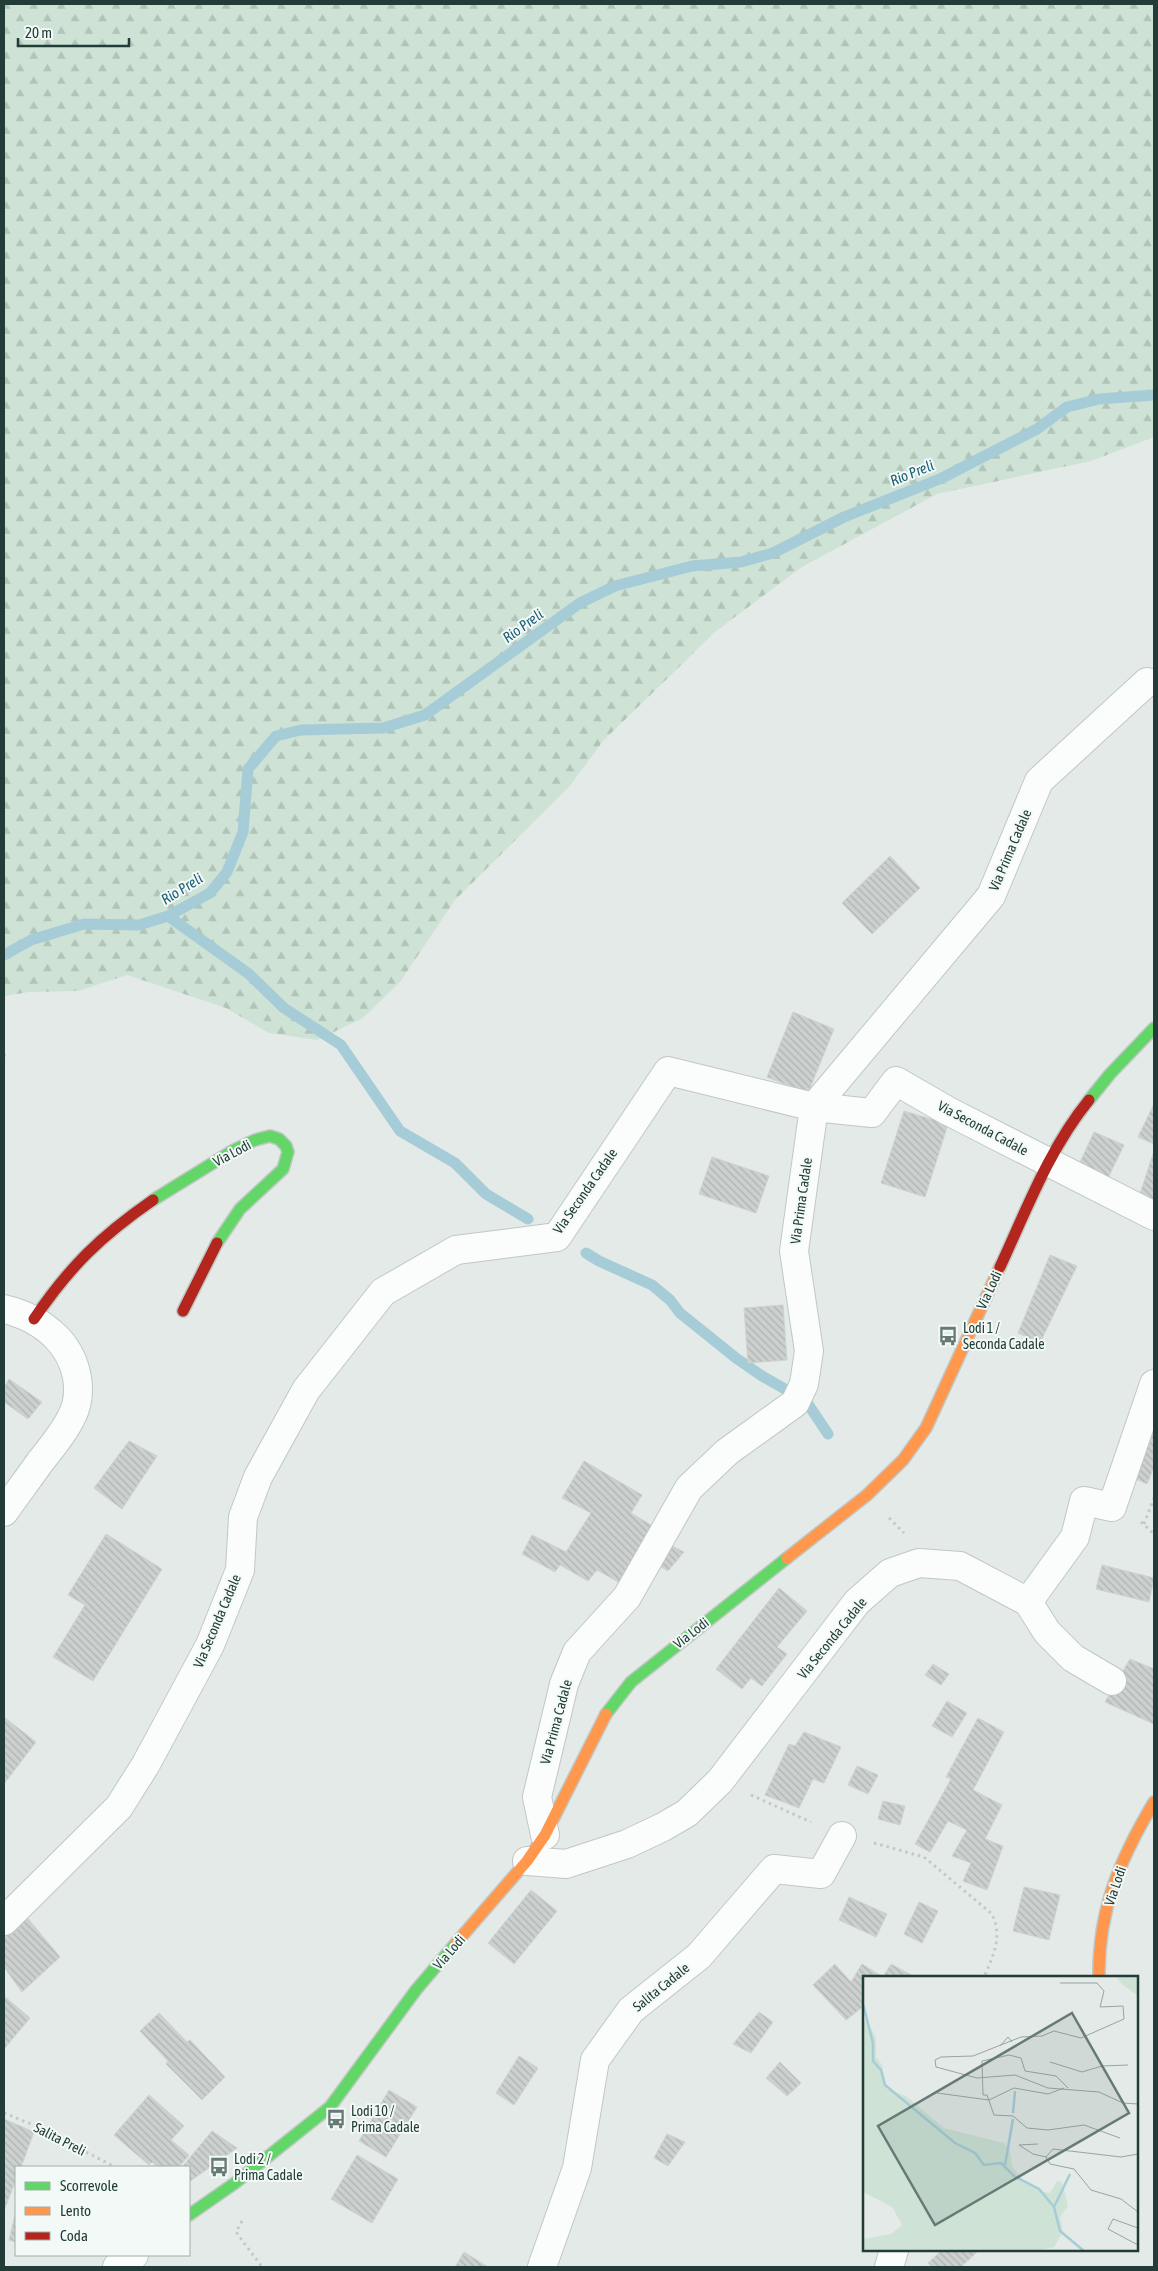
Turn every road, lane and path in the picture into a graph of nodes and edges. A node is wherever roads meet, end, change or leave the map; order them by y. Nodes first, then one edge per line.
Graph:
1 (1147, 682) dead end
2 (1154, 1028) edge
3 (4, 1054) edge
4 (5, 1061) edge
5 (814, 1107) junction
6 (1048, 1163) junction
7 (1154, 1216) edge
8 (4, 1309) edge
9 (183, 1311) dead end
10 (34, 1318) junction
11 (1154, 1384) edge
12 (1154, 1498) edge
13 (4, 1512) edge
14 (1144, 1524) dead end
15 (1028, 1602) junction
16 (1112, 1682) dead end
17 (720, 1781) junction
18 (1154, 1802) edge
19 (545, 1835) junction
20 (842, 1836) junction
21 (527, 1861) junction
22 (4, 1921) edge
23 (984, 1976) edge
24 (1099, 1976) edge
25 (4, 2113) edge
26 (113, 2166) edge
27 (235, 2184) junction
28 (190, 2214) edge
29 (894, 2251) edge
30 (133, 2256) edge
31 (117, 2267) edge
32 (262, 2267) edge
33 (542, 2267) edge
34 (889, 2267) edge

1 - 5 street, Via Prima Cadale
2 - 6 street, Via Lodi
3 - 4 path
5 - 6 street, Via Seconda Cadale
5 - 19 street, Via Prima Cadale
5 - 22 street, Via Seconda Cadale
6 - 7 street, Via Seconda Cadale
6 - 19 street, Via Lodi
8 - 10 street
9 - 10 street, Via Lodi
10 - 13 street
11 - 15 street
12 - 14 path
15 - 16 street
15 - 17 street, Via Seconda Cadale
17 - 20 path
17 - 21 street
18 - 24 street, Via Lodi
19 - 21 street, Via Lodi
20 - 23 path
20 - 33 street, Salita Cadale
21 - 27 street, Via Lodi
25 - 26 path, Salita Preli
27 - 28 street, Via Lodi
27 - 32 path
29 - 34 street
30 - 31 street

